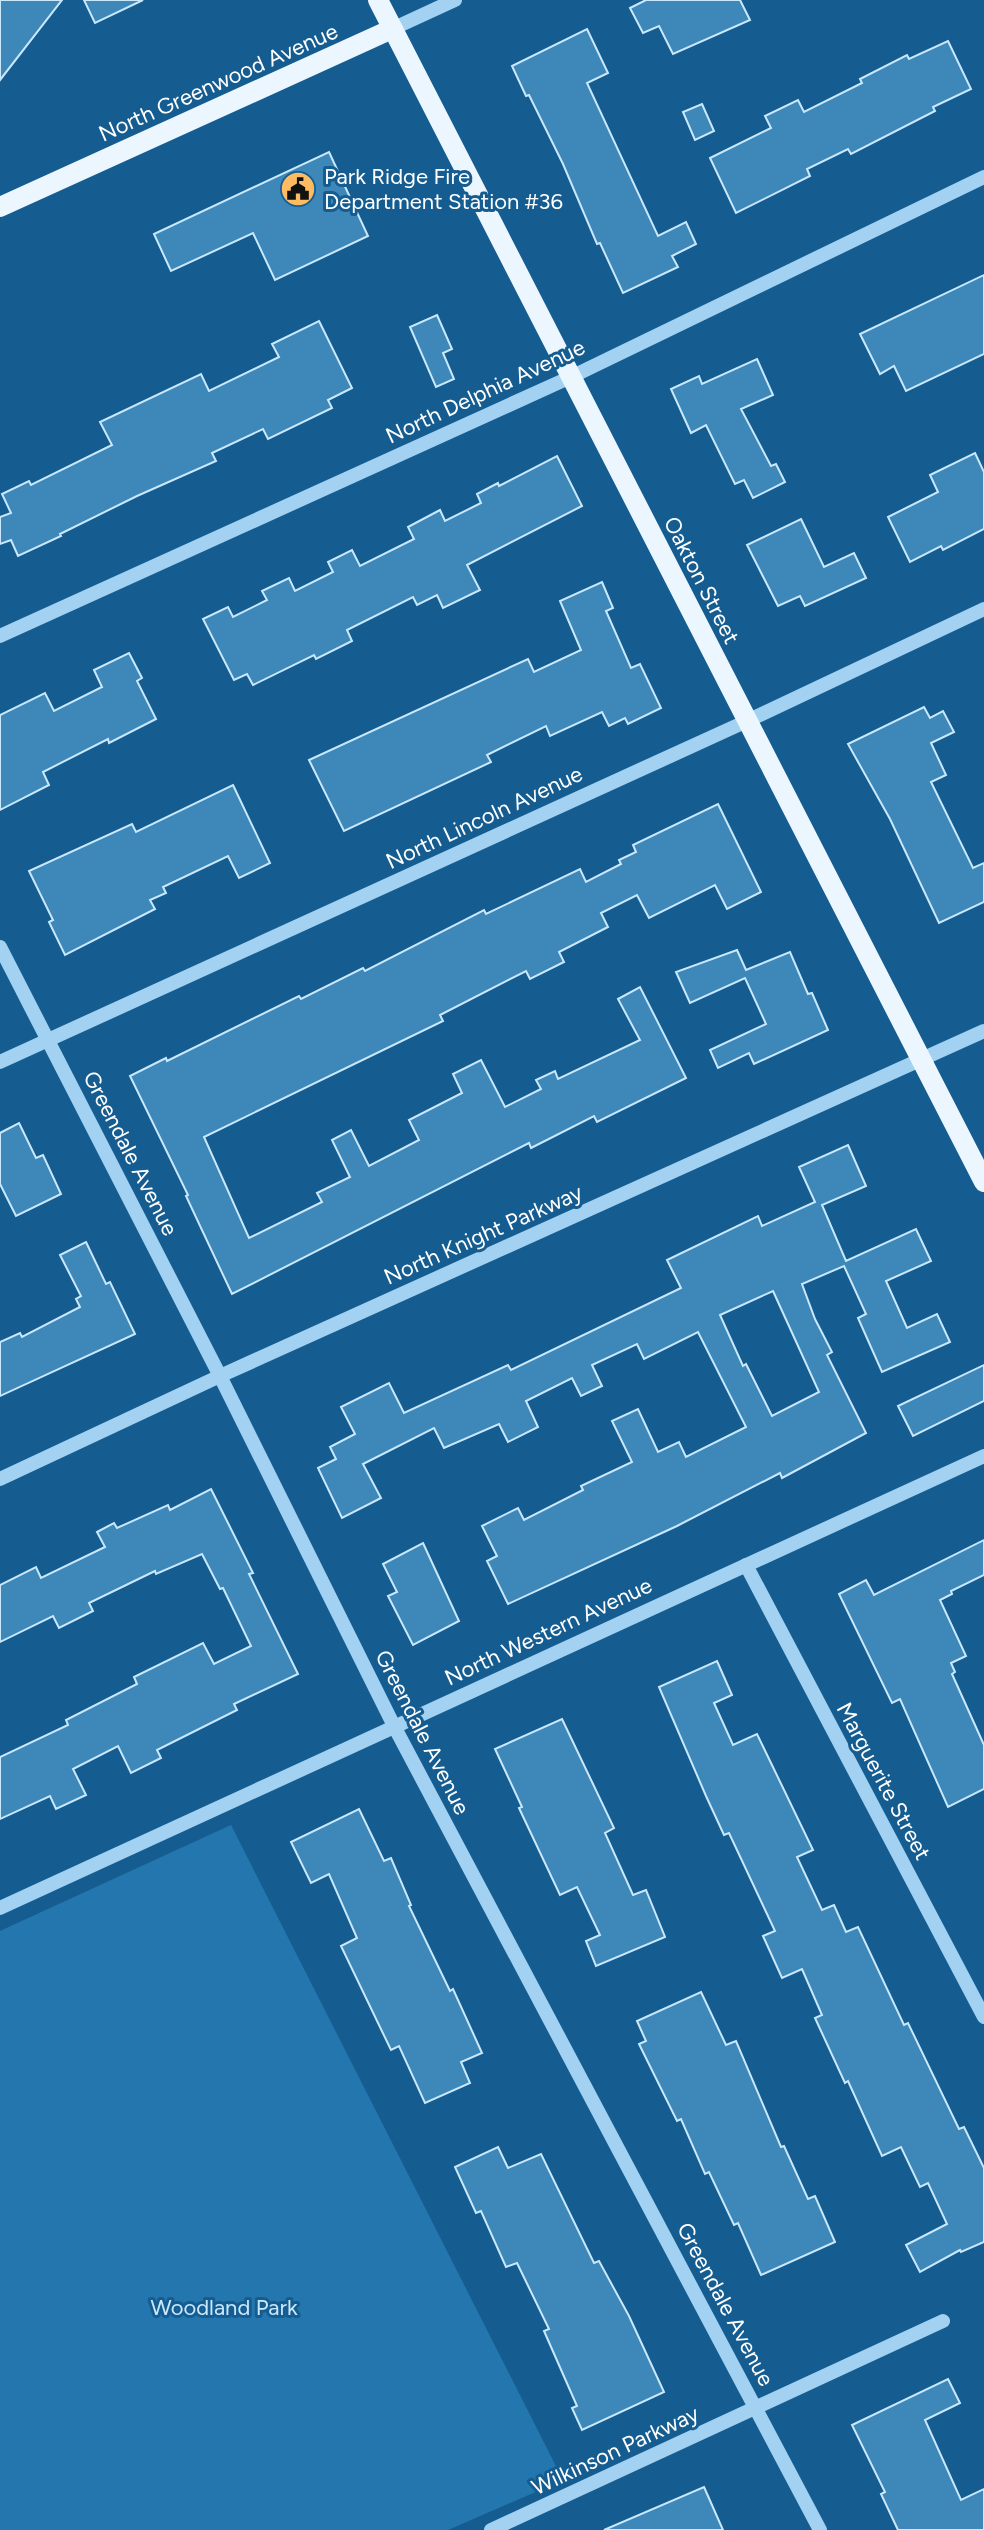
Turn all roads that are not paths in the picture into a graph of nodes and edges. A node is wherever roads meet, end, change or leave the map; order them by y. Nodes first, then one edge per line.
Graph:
1 (378, 0) edge
2 (455, 0) edge
3 (392, 29) junction
4 (984, 177) edge
5 (0, 207) edge
6 (573, 376) junction
7 (984, 609) edge
8 (0, 636) edge
9 (747, 721) junction
10 (0, 947) edge
11 (984, 1031) edge
12 (48, 1041) junction
13 (921, 1060) junction
14 (0, 1062) edge
15 (984, 1182) edge
16 (220, 1376) junction
17 (984, 1456) edge
18 (0, 1479) edge
19 (746, 1565) junction
20 (394, 1726) junction
21 (0, 1908) edge
22 (984, 2017) edge
23 (943, 2321) dead end
24 (756, 2409) junction
25 (491, 2530) edge
26 (820, 2530) edge

1 - 3 main road, Oakton Street
2 - 3 street, North Greenwood Avenue
3 - 5 main road, North Greenwood Avenue
3 - 6 main road, Oakton Street
4 - 6 street, North Delphia Avenue
6 - 8 street, North Delphia Avenue
6 - 9 main road, Oakton Street
7 - 9 street, North Lincoln Avenue
9 - 12 street, North Lincoln Avenue
9 - 13 main road, Oakton Street
10 - 12 street, Greendale Avenue
11 - 13 street, North Knight Parkway
12 - 14 street, North Lincoln Avenue
12 - 16 street, Greendale Avenue
13 - 15 main road, Oakton Street
13 - 16 street, North Knight Parkway
16 - 18 street, North Knight Parkway
16 - 20 street, Greendale Avenue
17 - 19 street, North Western Avenue
19 - 20 street, North Western Avenue
19 - 22 street, Marguerite Street
20 - 21 street, North Western Avenue
20 - 24 street, Greendale Avenue
23 - 24 street, Wilkinson Parkway
24 - 25 street, Wilkinson Parkway
24 - 26 street, Greendale Avenue

